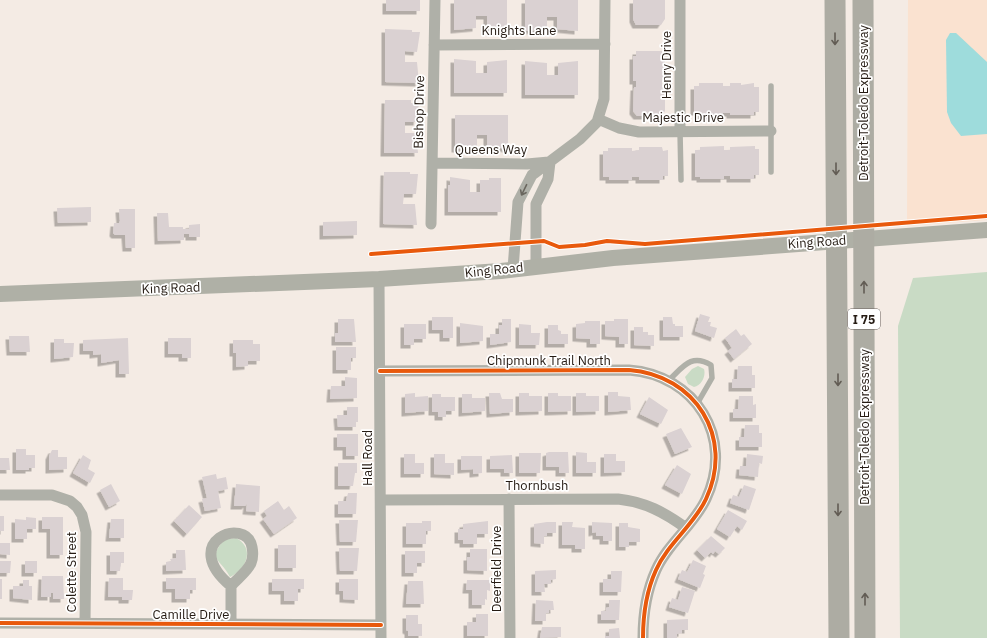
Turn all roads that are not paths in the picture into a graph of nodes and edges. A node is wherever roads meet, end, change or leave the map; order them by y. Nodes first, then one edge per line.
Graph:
1 (434, 0) edge
2 (605, 0) edge
3 (680, 0) edge
4 (835, 0) edge
5 (863, 0) edge
6 (605, 44) junction
7 (434, 45) junction
8 (771, 86) dead end
9 (598, 119) junction
10 (680, 130) junction
11 (771, 131) junction
12 (433, 162) junction
13 (550, 162) junction
14 (771, 172) dead end
15 (682, 180) dead end
16 (431, 224) dead end
17 (987, 230) edge
18 (536, 266) junction
19 (513, 269) junction
20 (380, 279) junction
21 (0, 294) edge
22 (380, 371) junction
23 (669, 380) junction
24 (700, 408) junction
25 (0, 495) edge
26 (509, 499) junction
27 (381, 500) junction
28 (686, 528) junction
29 (231, 586) junction
30 (0, 623) edge
31 (85, 623) junction
32 (231, 624) junction
33 (381, 625) junction
34 (381, 638) edge
35 (510, 638) edge
36 (643, 638) edge
37 (839, 638) edge
38 (865, 638) edge

1 - 7 street, Bishop Drive
2 - 6 street
3 - 10 street, Henry Drive
4 -> 37 highway, Detroit-Toledo Expressway / I 75
38 -> 5 highway, Detroit-Toledo Expressway / I 75
6 - 7 street, Knights Lane
6 - 9 street
7 - 12 street, Bishop Drive
8 - 11 lane
9 - 10 street, Majestic Drive
9 - 13 street
10 - 11 street, Majestic Drive
10 - 15 lane
11 - 14 lane
12 - 13 street, Queens Way
12 - 16 street, Bishop Drive
13 - 18 street
13 -> 19 street
17 - 18 main road, King Road
18 - 19 main road, King Road
19 - 20 main road, King Road
20 - 21 main road, King Road
20 - 22 street, Hall Road
22 - 23 street, Chipmunk Trail North
22 - 27 street, Hall Road
23 - 24 street, Chipmunk Trail North
23 - 24 lane
24 - 28 street
25 - 31 street, Colette Street
26 - 27 street, Thornbush
26 - 28 street, Thornbush
26 - 35 street, Deerfield Drive
27 - 33 street, Hall Road
28 - 36 street
29 - 29 street
29 - 32 street
30 - 31 street, Camille Drive
31 - 32 street, Camille Drive
32 - 33 street, Camille Drive
33 - 34 street, Hall Road

